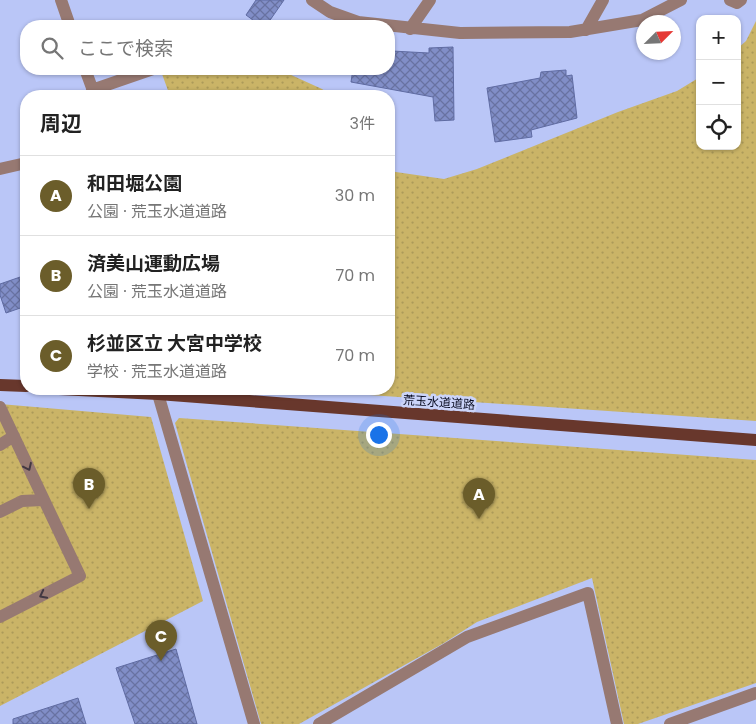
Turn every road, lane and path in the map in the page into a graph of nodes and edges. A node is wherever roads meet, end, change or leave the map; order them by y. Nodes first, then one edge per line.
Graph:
1 (61, 0) edge
2 (312, 0) edge
3 (430, 0) edge
4 (603, 0) edge
5 (681, 0) edge
6 (730, 0) edge
7 (741, 0) edge
8 (68, 20) edge
9 (352, 20) edge
10 (395, 27) edge
11 (410, 29) junction
12 (586, 30) junction
13 (87, 75) edge
14 (138, 75) edge
15 (93, 90) edge
16 (101, 90) edge
17 (20, 164) edge
18 (0, 169) edge
19 (0, 385) edge
20 (20, 386) edge
21 (158, 395) edge
22 (215, 395) edge
23 (0, 407) edge
24 (14, 436) junction
25 (756, 440) edge
26 (0, 445) edge
27 (43, 500) junction
28 (0, 512) edge
29 (0, 618) edge
30 (756, 692) edge
31 (254, 724) edge
32 (320, 724) edge
33 (617, 724) edge
34 (670, 724) edge

1 - 8 street
2 - 9 street
3 - 11 street
4 - 12 street
5 - 12 street
6 - 7 street
10 - 11 street
11 - 12 street
13 - 15 street
14 - 16 street
17 - 18 street
19 - 20 main road
21 - 31 street
22 - 25 main road, 荒玉水道道路
23 - 24 street
24 - 26 street
24 -> 27 street
27 - 28 street
27 -> 29 street
30 - 34 street
32 - 33 street

